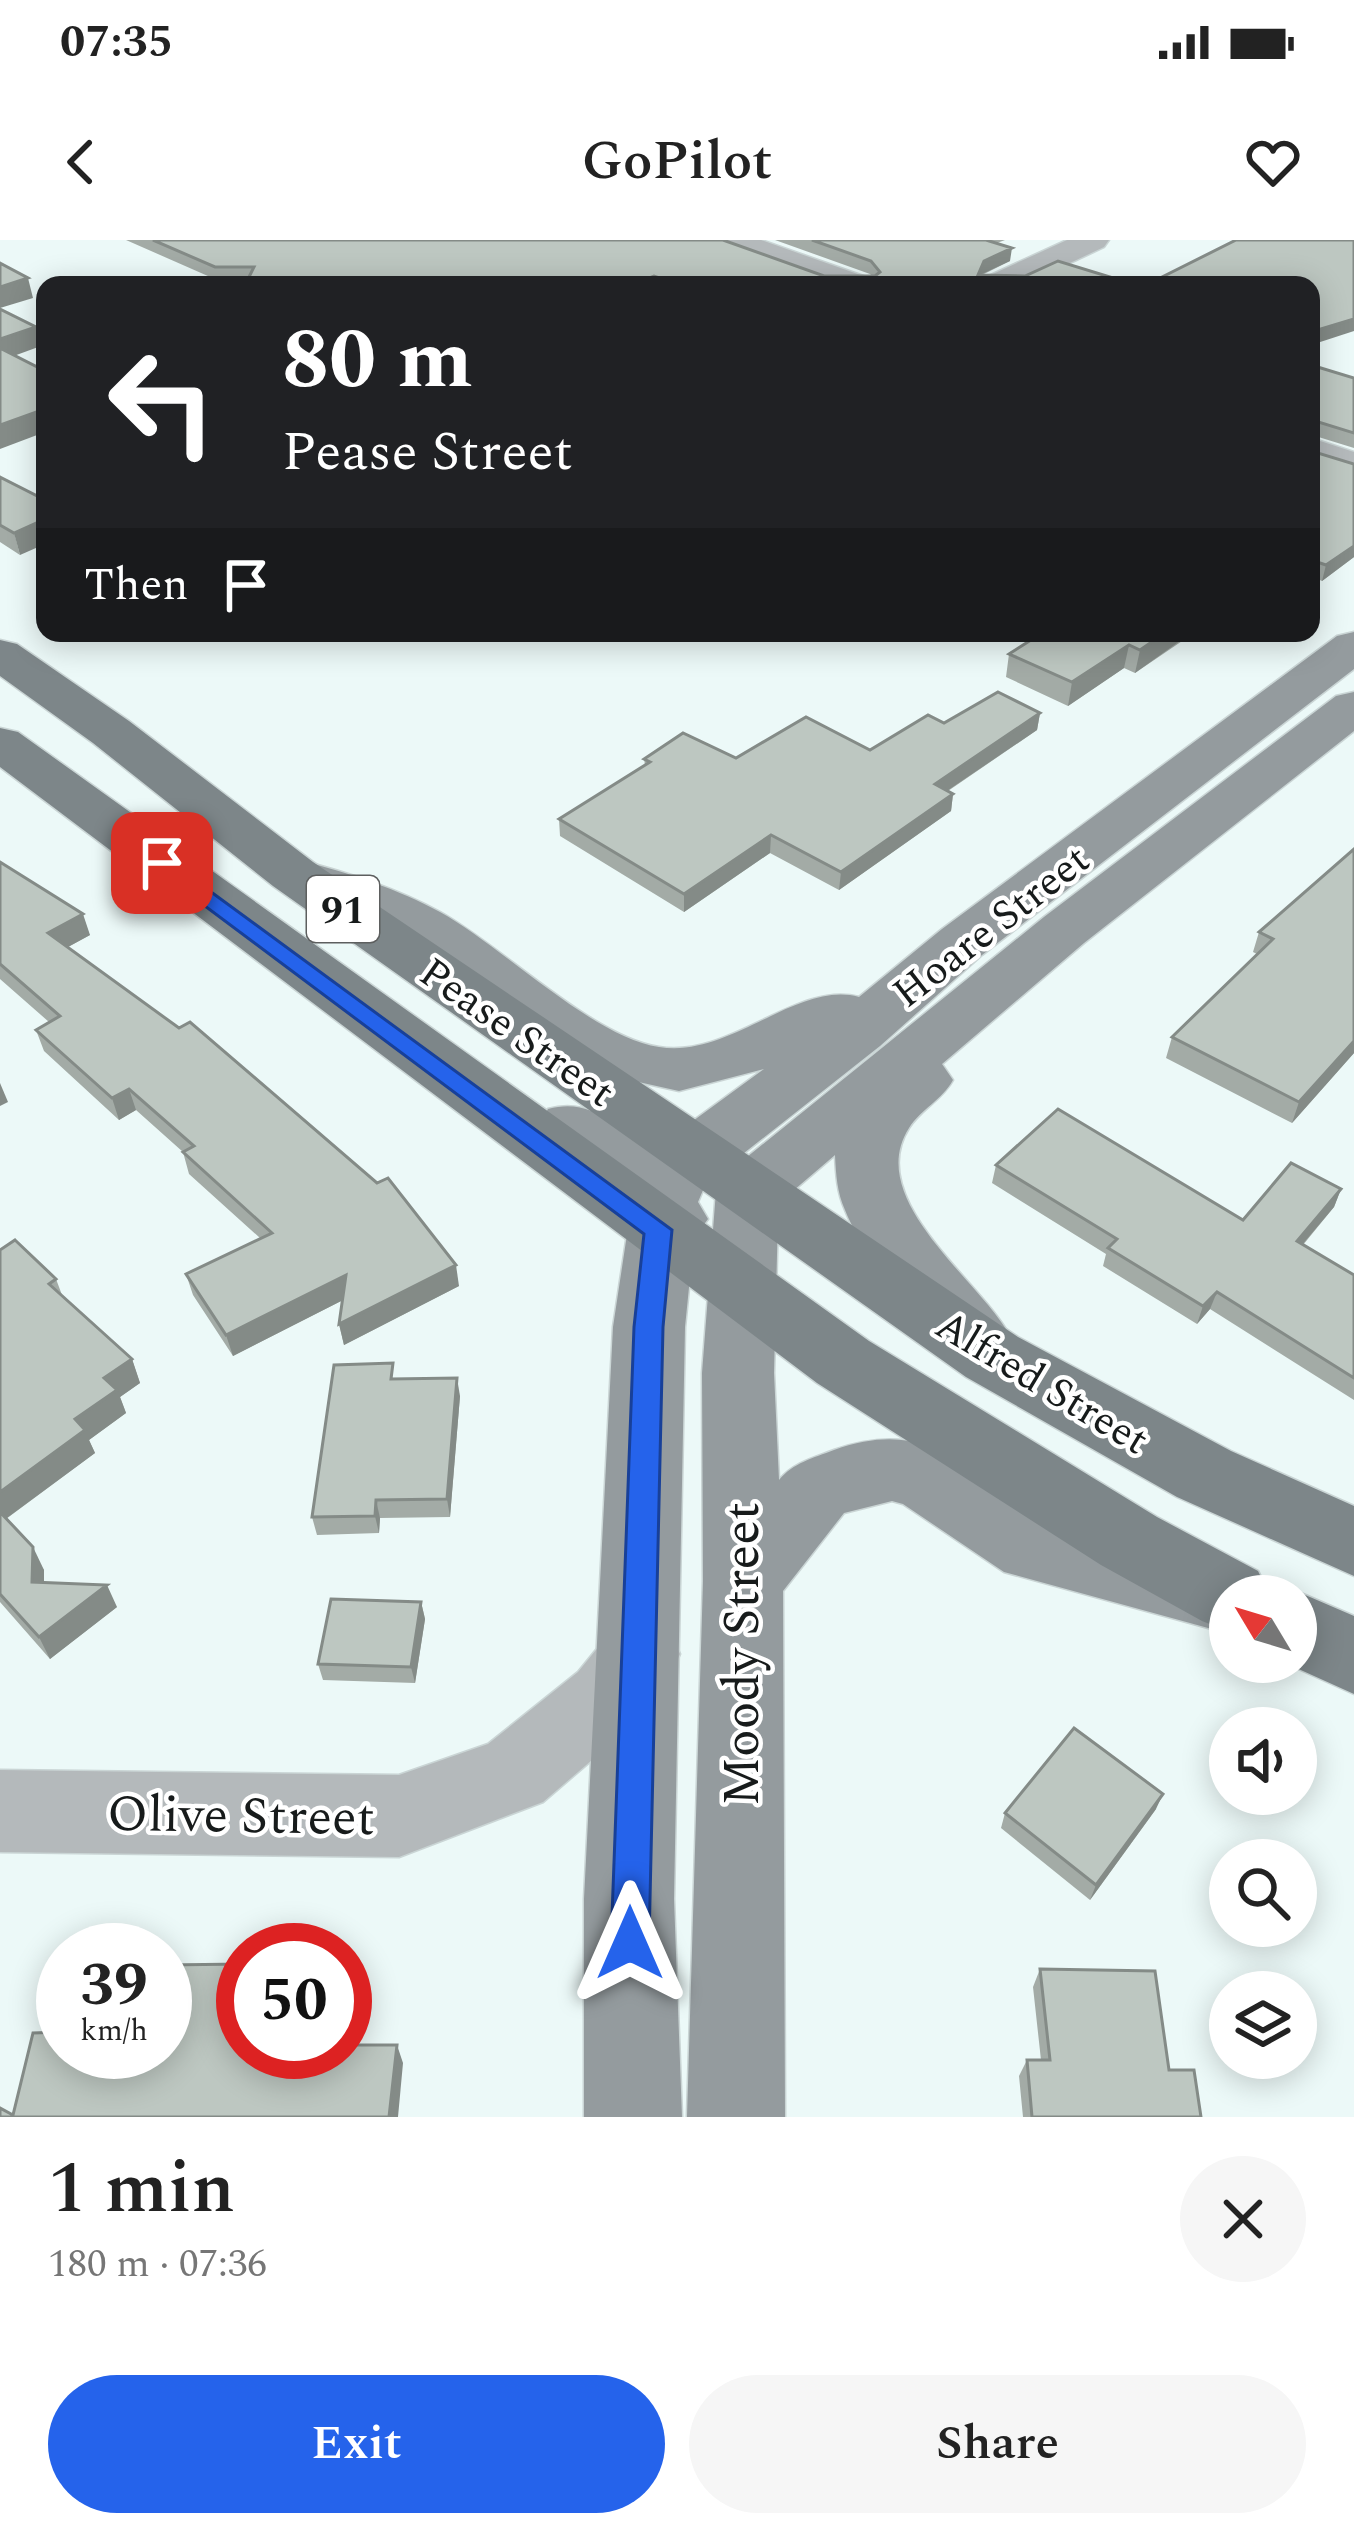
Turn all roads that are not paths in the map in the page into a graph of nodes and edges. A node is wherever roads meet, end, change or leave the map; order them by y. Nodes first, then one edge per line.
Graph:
1 (730, 240) edge
2 (1093, 240) edge
3 (832, 276) edge
4 (1015, 276) edge
5 (1320, 453) edge
6 (1354, 465) edge
7 (1354, 646) edge
8 (0, 654) edge
9 (0, 701) edge
10 (1354, 707) edge
11 (0, 742) edge
12 (112, 752) junction
13 (47, 779) junction
14 (293, 874) junction
15 (1064, 930) junction
16 (962, 942) junction
17 (700, 1223) junction
18 (992, 1357) junction
19 (1354, 1543) edge
20 (743, 1581) junction
21 (1209, 1585) edge
22 (1209, 1592) edge
23 (1317, 1638) edge
24 (641, 1654) junction
25 (1354, 1656) edge
26 (0, 1811) edge
27 (633, 2117) edge
28 (736, 2117) edge

1 - 3 street
2 - 4 street
5 - 6 street
7 - 16 main road, Hoare Street
8 - 12 main road, Pease Street / 91
9 - 13 main road
10 - 15 main road, Hoare Street
11 - 13 main road, Pease Street / 91
12 - 14 main road, Pease Street / 91
12 - 17 main road
13 - 17 main road, Pease Street / 91
14 - 16 main road
14 - 17 main road, Pease Street / 91
15 - 17 main road, Hoare Street
15 - 18 main road
16 - 17 main road, Hoare Street
17 - 18 main road, Alfred Street / 91
17 - 20 main road, Moody Street
17 - 21 main road, 91
17 - 24 main road
18 - 19 main road, Alfred Street / 91
20 - 22 main road
20 - 28 main road, Moody Street
23 - 25 main road
24 - 26 street, Olive Street
24 - 27 main road

